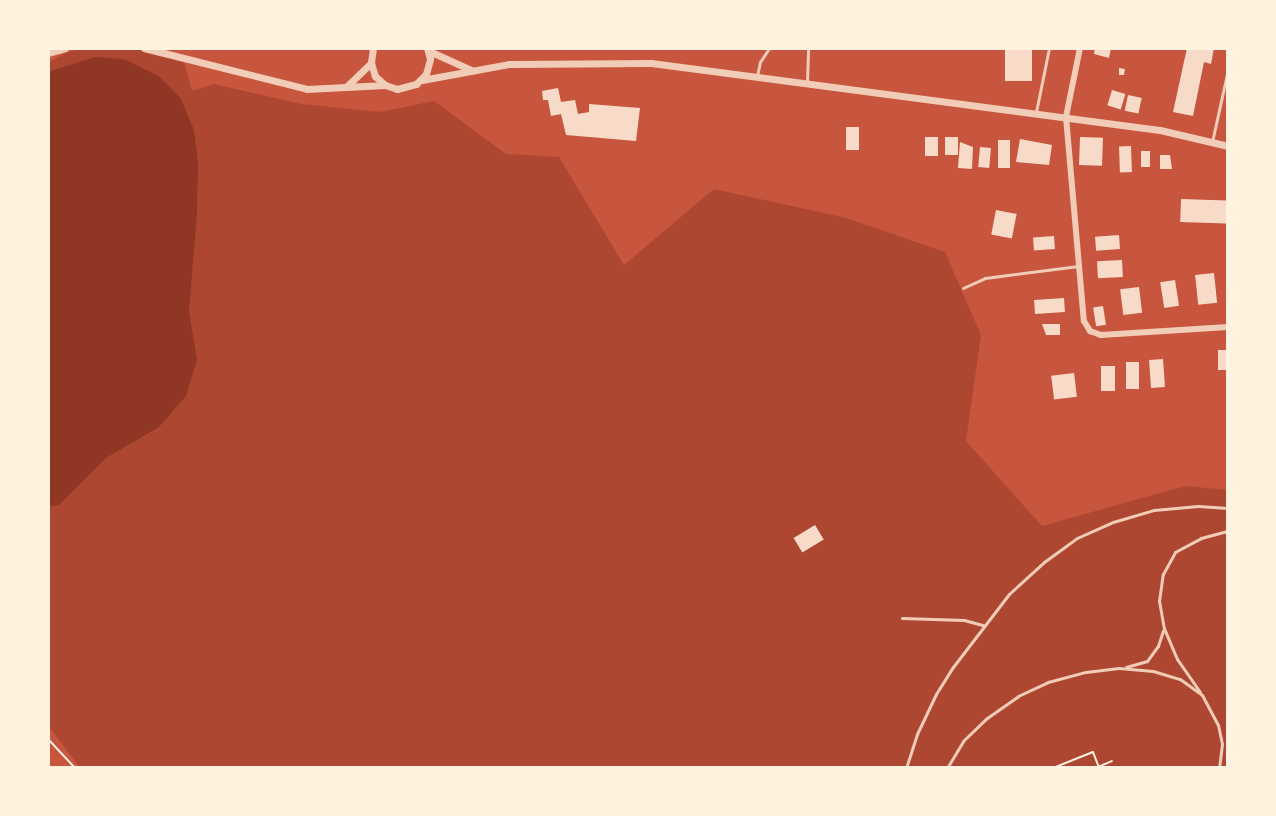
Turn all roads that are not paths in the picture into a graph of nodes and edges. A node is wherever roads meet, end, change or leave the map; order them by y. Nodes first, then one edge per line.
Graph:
1 (65, 48) edge
2 (144, 48) edge
3 (373, 48) edge
4 (770, 48) edge
5 (808, 48) edge
6 (1048, 48) edge
7 (1080, 48) edge
8 (428, 50) edge
9 (48, 53) edge
10 (371, 63) junction
11 (471, 70) junction
12 (1227, 74) edge
13 (757, 76) junction
14 (422, 80) junction
15 (807, 83) junction
16 (385, 85) junction
17 (346, 87) junction
18 (1036, 113) junction
19 (1066, 117) junction
20 (1212, 142) junction
21 (1228, 146) edge
22 (1078, 266) junction
23 (963, 288) dead end
24 (1228, 327) edge
25 (1228, 508) edge
26 (1228, 531) edge
27 (902, 618) dead end
28 (983, 625) junction
29 (1164, 629) junction
30 (1119, 668) junction
31 (1202, 695) junction
32 (906, 768) edge
33 (947, 768) edge
34 (1219, 768) edge

1 - 9 street
2 - 17 street
3 - 10 street
4 - 13 lane
5 - 15 lane
6 - 18 lane
7 - 19 street
8 - 11 street
8 - 14 street
10 - 16 street
10 - 17 street
11 - 13 street
11 - 14 street
12 - 20 lane
13 - 15 street
14 - 16 street
15 - 18 street
16 - 17 street
18 - 19 street
19 - 20 street
19 - 22 street
20 - 21 street
22 - 23 lane
22 - 24 street
25 - 28 lane
26 - 29 lane
27 - 28 lane
28 - 32 lane
29 - 30 lane
29 - 31 lane
30 - 31 lane
30 - 33 lane
31 - 34 lane

